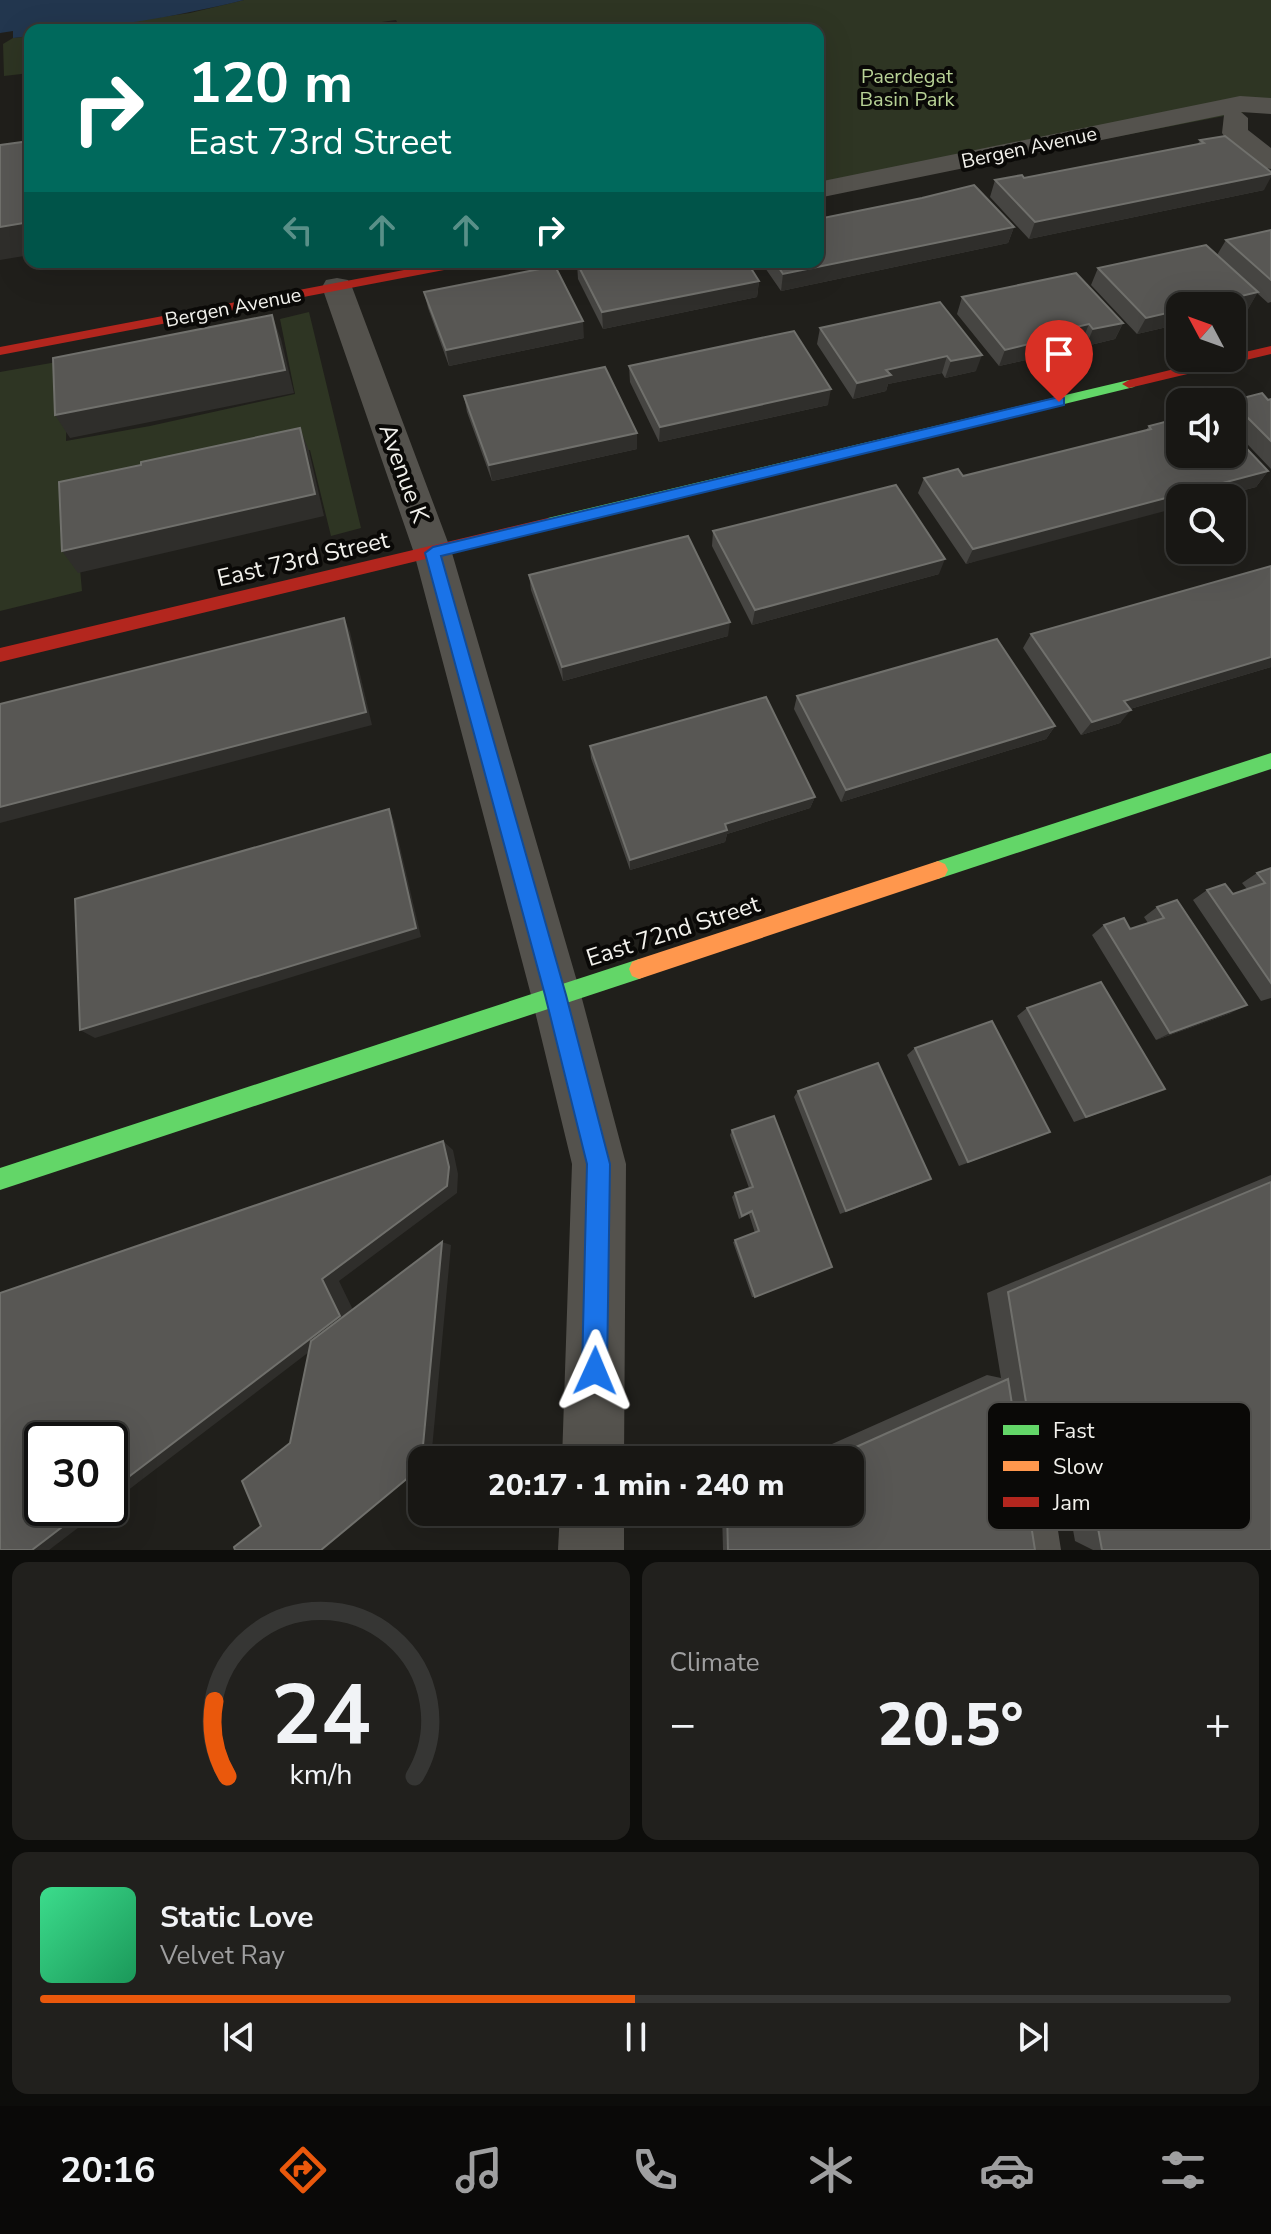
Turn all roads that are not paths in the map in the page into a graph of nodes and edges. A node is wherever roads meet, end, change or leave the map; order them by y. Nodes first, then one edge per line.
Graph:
1 (1271, 85) edge
2 (1271, 106) edge
3 (1232, 110) junction
4 (1271, 128) edge
5 (1271, 161) edge
6 (824, 189) edge
7 (434, 268) edge
8 (337, 287) junction
9 (1271, 350) edge
10 (0, 351) edge
11 (433, 553) junction
12 (0, 655) edge
13 (1271, 761) edge
14 (556, 995) junction
15 (0, 1179) edge
16 (593, 1446) edge
17 (592, 1526) edge
18 (1039, 1530) edge
19 (591, 1550) edge
20 (1042, 1550) edge

1 - 3 street, Bergen Avenue
2 - 3 street, Bergen Avenue
3 - 4 street
3 - 5 street
3 - 6 street, Bergen Avenue
7 - 8 street, Bergen Avenue
8 - 10 street, Bergen Avenue
8 - 11 street, Avenue K
9 - 11 street, East 73rd Street
11 - 12 street, East 73rd Street
11 - 14 street, Avenue K
13 - 14 street, East 72nd Street
14 - 15 street, East 72nd Street
14 - 16 street, Avenue K
17 - 19 street
18 - 20 lane

